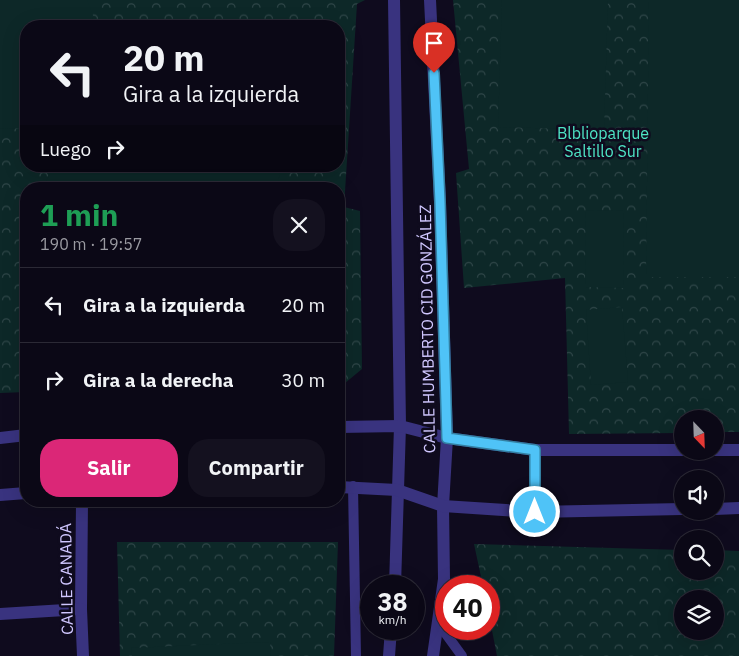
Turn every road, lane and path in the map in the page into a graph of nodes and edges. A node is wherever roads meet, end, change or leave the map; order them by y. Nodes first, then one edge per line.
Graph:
1 (394, 0) edge
2 (430, 0) edge
3 (345, 426) edge
4 (400, 426) junction
5 (20, 436) edge
6 (0, 438) edge
7 (447, 438) junction
8 (535, 450) junction
9 (674, 450) edge
10 (724, 450) edge
11 (739, 450) edge
12 (345, 486) edge
13 (353, 486) junction
14 (397, 490) junction
15 (20, 493) edge
16 (0, 495) edge
17 (443, 506) junction
18 (82, 507) edge
19 (724, 508) edge
20 (739, 508) edge
21 (674, 509) edge
22 (535, 512) junction
23 (394, 575) edge
24 (444, 575) edge
25 (81, 610) junction
26 (0, 614) edge
27 (391, 640) edge
28 (435, 640) edge
29 (450, 640) edge
30 (84, 656) edge
31 (356, 656) edge
32 (390, 656) edge
33 (433, 656) edge
34 (462, 656) edge

1 - 4 street, CALLE HUMBERTO CID GONZÁLEZ
2 - 7 street, CALLE HUMBERTO CID GONZÁLEZ
3 - 4 street
4 - 7 street
4 - 14 street, CALLE HUMBERTO CID GONZÁLEZ
5 - 6 street
7 - 8 street
7 - 17 street, CALLE HUMBERTO CID GONZÁLEZ
8 - 9 street
8 - 22 street
10 - 11 street
12 - 13 street
13 - 14 street
13 - 31 lane
14 - 17 street
14 - 23 street, CALLE HUMBERTO CID GONZÁLEZ
15 - 16 street
17 - 22 street
17 - 24 street, CALLE HUMBERTO CID GONZÁLEZ
18 - 25 street, CALLE CANADÁ
19 - 20 street
21 - 22 street
25 - 26 street
25 - 30 street, CALLE CANADÁ
27 - 32 street
28 - 33 street, CALLE HUMBERTO CID GONZÁLEZ
29 - 34 lane

